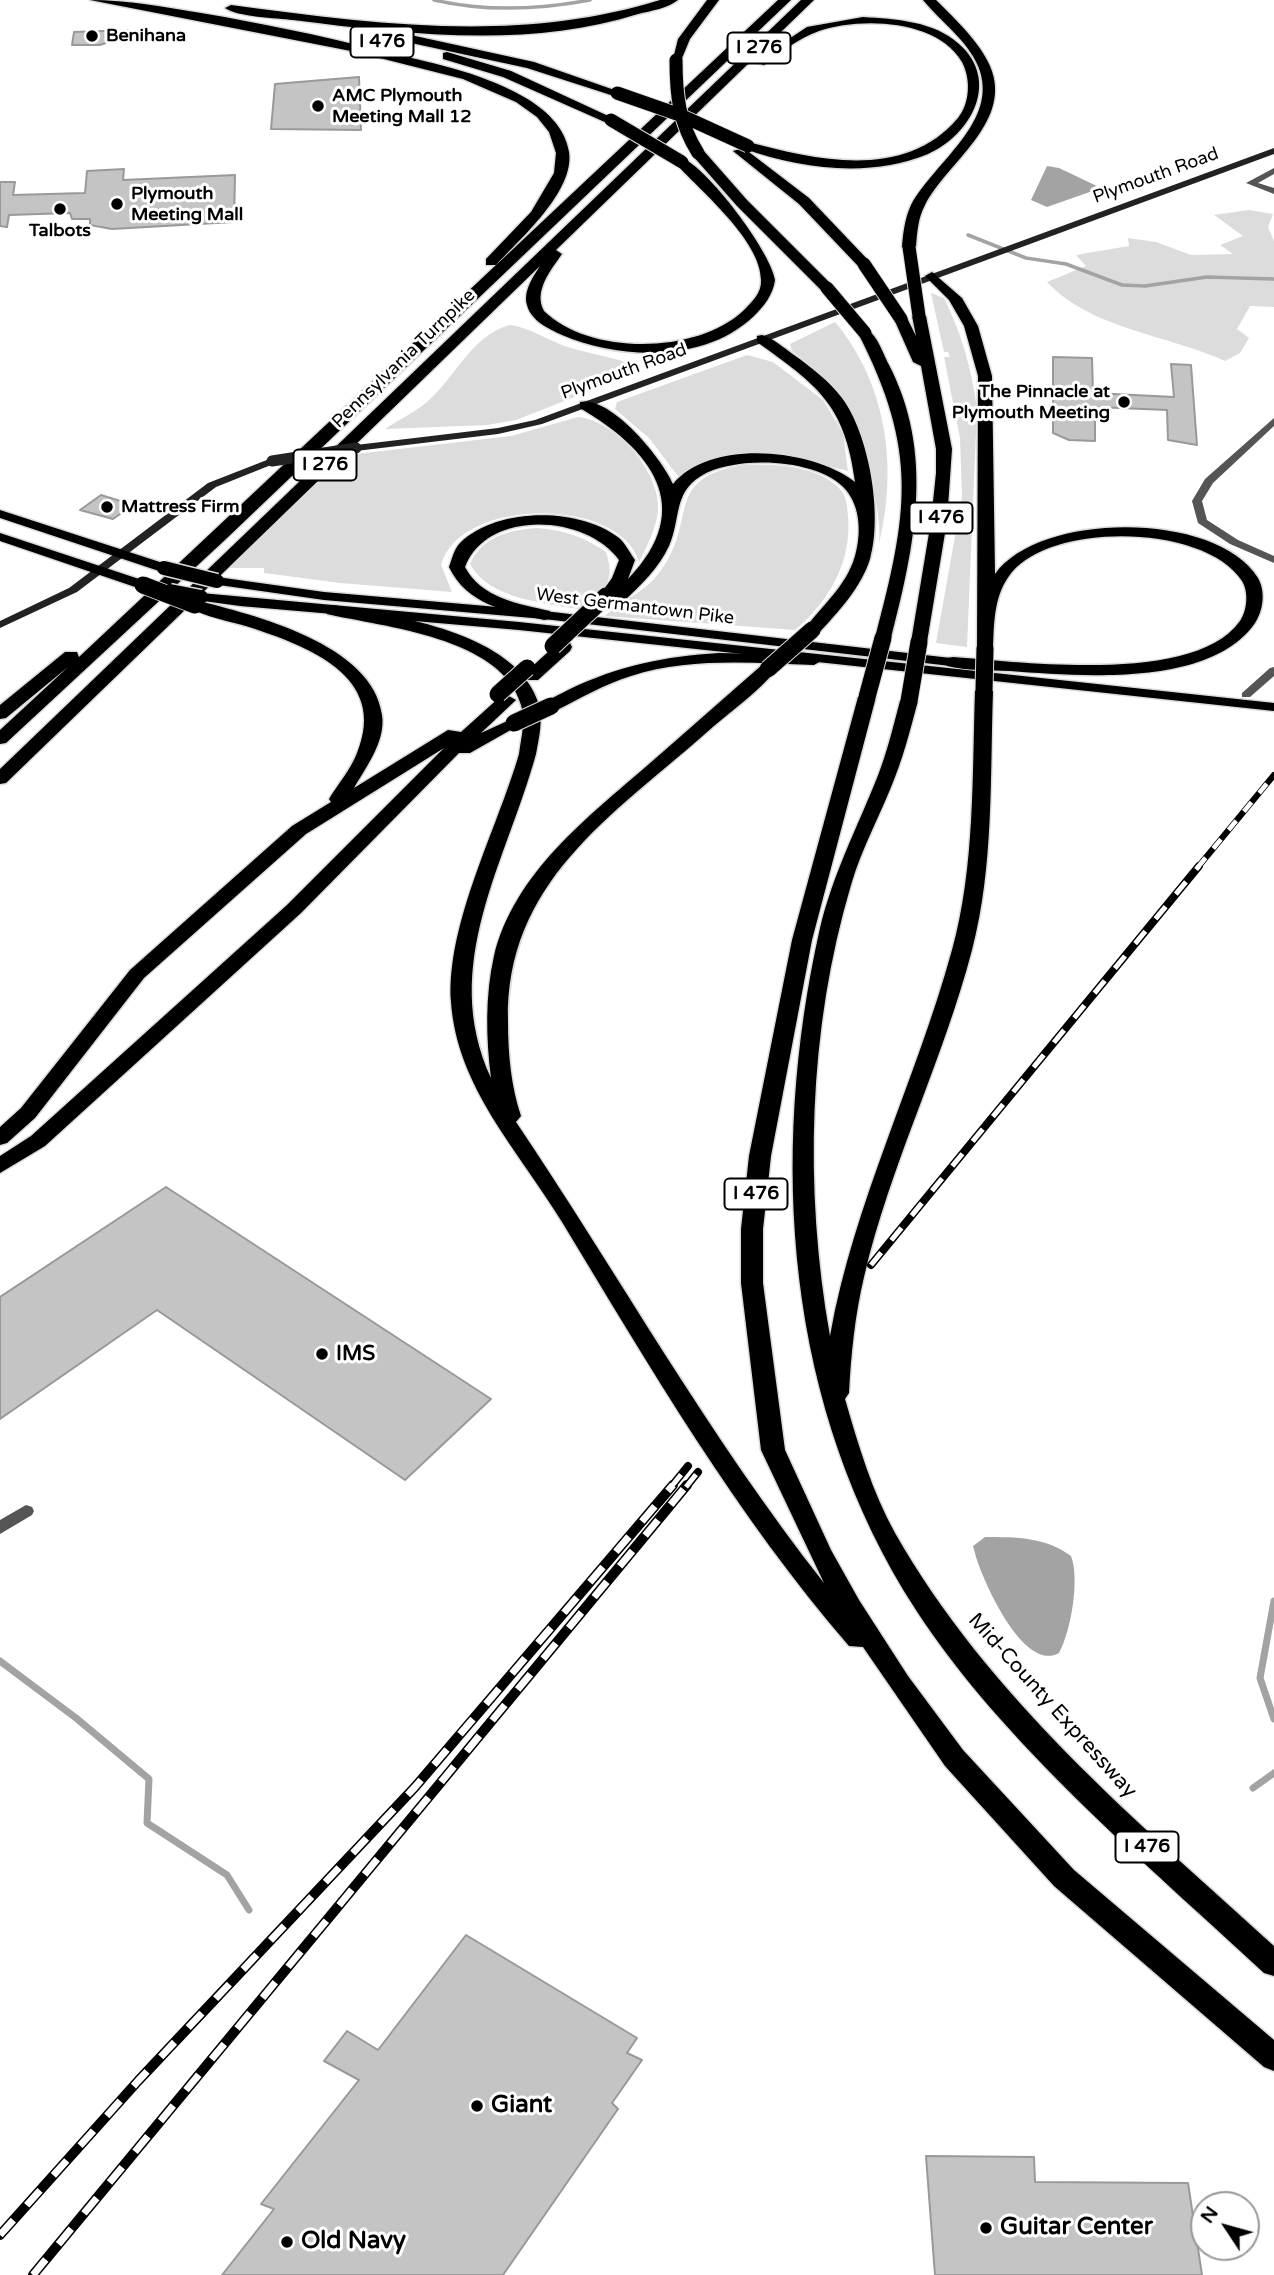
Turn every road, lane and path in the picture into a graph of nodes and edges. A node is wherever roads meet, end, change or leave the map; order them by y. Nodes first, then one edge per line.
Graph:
1 (96, 0) edge
2 (104, 0) edge
3 (168, 0) edge
4 (672, 0) edge
5 (713, 0) edge
6 (785, 0) edge
7 (808, 0) edge
8 (929, 0) edge
9 (240, 9) junction
10 (709, 97) junction
11 (743, 148) junction
12 (1274, 151) edge
13 (682, 162) junction
14 (1274, 171) edge
15 (1274, 191) edge
16 (742, 204) junction
17 (574, 224) junction
18 (932, 275) junction
19 (762, 339) junction
20 (412, 354) junction
21 (934, 393) junction
22 (585, 405) junction
23 (1274, 421) edge
24 (671, 506) junction
25 (0, 514) edge
26 (866, 517) junction
27 (220, 536) junction
28 (0, 537) edge
29 (124, 553) junction
30 (1274, 560) edge
31 (101, 570) junction
32 (143, 584) joint
33 (611, 598) junction
34 (198, 601) junction
35 (333, 610) junction
36 (544, 615) junction
37 (985, 615) junction
38 (0, 625) edge
39 (814, 660) junction
40 (953, 662) junction
41 (1274, 670) edge
42 (1246, 695) junction
43 (503, 697) junction
44 (1274, 698) edge
45 (1274, 707) edge
46 (0, 714) edge
47 (0, 739) edge
48 (0, 779) edge
49 (406, 797) junction
50 (330, 809) junction
51 (59, 1073) junction
52 (0, 1118) edge
53 (0, 1138) edge
54 (526, 1151) junction
55 (0, 1166) edge
56 (836, 1419) junction
57 (26, 1511) dead end
58 (0, 1528) edge
59 (899, 1683) junction
60 (1274, 1964) edge
61 (1274, 2059) edge

1 - 20 highway
2 - 13 highway, I 476, bridge
3 - 9 highway, I 476
4 - 9 highway
5 - 16 highway, bridge
6 - 20 highway, Pennsylvania Turnpike / I 276
7 - 10 highway, Pennsylvania Turnpike / I 276
8 - 21 highway, bridge
9 - 11 highway, I 476, bridge
10 - 11 highway
10 - 17 highway, Pennsylvania Turnpike / I 276
11 - 21 highway, I 476, bridge
12 - 18 main road, Plymouth Road
13 - 16 highway, I 476
13 - 17 highway
14 - 15 street
16 - 59 highway, I 476, bridge
17 - 48 highway, Pennsylvania Turnpike / I 276
18 - 19 main road, Plymouth Road
18 - 37 highway
19 - 22 main road, Plymouth Road
19 - 26 highway
20 - 27 highway, Pennsylvania Turnpike / I 276
21 - 56 highway, Mid-County Expressway / I 476, bridge
22 - 24 highway
22 - 29 main road, Plymouth Road, bridge
23 - 30 street
24 - 26 highway
24 - 33 highway
25 - 29 main road, West Germantown Pike
26 - 54 highway, bridge
27 - 46 highway
27 - 47 highway, Pennsylvania Turnpike / I 276
28 - 31 main road
29 - 31 main road, Plymouth Road
29 - 36 main road, West Germantown Pike, bridge
31 - 32 main road
31 - 38 main road, Plymouth Road
32 - 34 highway, bridge
33 - 36 highway
33 - 43 highway
34 - 35 main road, West Germantown Pike
34 - 50 highway
35 - 39 main road, West Germantown Pike
35 - 54 highway
36 - 40 main road, West Germantown Pike
37 - 40 highway
37 - 56 highway, bridge
39 - 45 main road, West Germantown Pike
39 - 49 highway, bridge
40 - 42 main road, West Germantown Pike
41 - 42 street
42 - 44 main road, West Germantown Pike
43 - 49 highway
43 - 50 highway
49 - 55 highway
50 - 51 highway
51 - 52 highway
51 - 53 highway
54 - 59 highway
56 - 60 highway, Mid-County Expressway / I 476
57 - 58 street
59 - 61 highway, I 476

